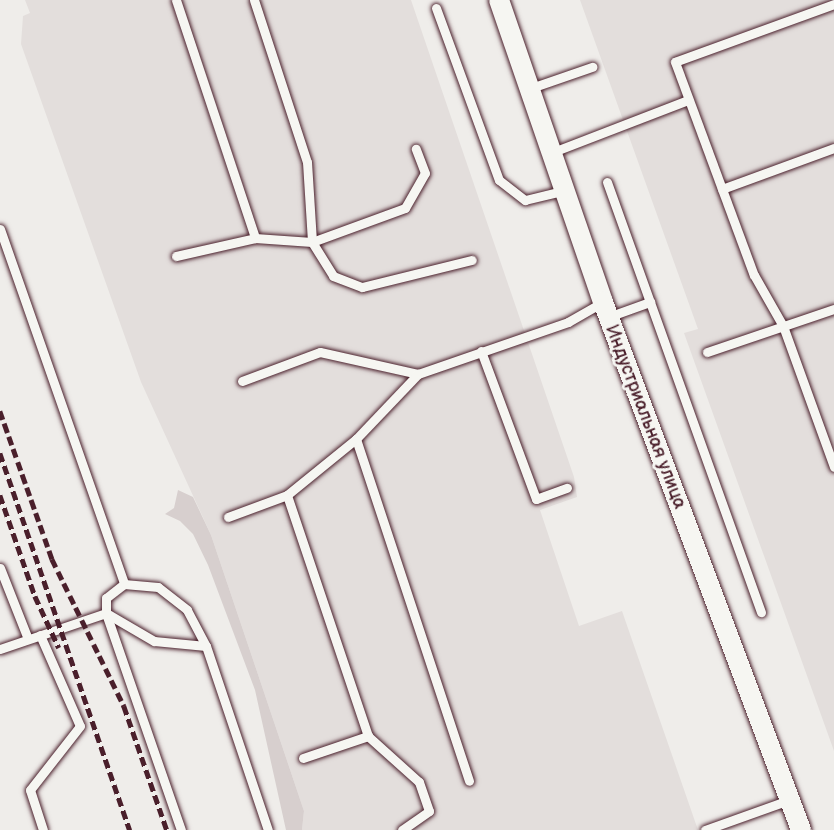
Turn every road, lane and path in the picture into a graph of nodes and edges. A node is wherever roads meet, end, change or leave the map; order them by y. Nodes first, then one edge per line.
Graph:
1 (177, 0) edge
2 (254, 0) edge
3 (499, 0) edge
4 (834, 4) edge
5 (436, 8) dead end
6 (592, 68) dead end
7 (531, 88) junction
8 (688, 100) junction
9 (834, 148) edge
10 (416, 149) dead end
11 (553, 152) junction
12 (607, 182) dead end
13 (722, 189) junction
14 (566, 190) junction
15 (0, 229) edge
16 (255, 237) junction
17 (312, 242) junction
18 (176, 256) dead end
19 (472, 260) dead end
20 (650, 302) junction
21 (834, 309) edge
22 (605, 310) junction
23 (783, 326) junction
24 (481, 351) junction
25 (707, 351) dead end
26 (418, 375) junction
27 (242, 381) dead end
28 (356, 439) junction
29 (834, 467) edge
30 (567, 488) dead end
31 (287, 495) junction
32 (228, 517) dead end
33 (0, 568) edge
34 (124, 584) junction
35 (760, 612) dead end
36 (106, 614) junction
37 (40, 635) junction
38 (28, 639) junction
39 (206, 646) junction
40 (0, 649) edge
41 (368, 736) junction
42 (303, 758) dead end
43 (469, 781) dead end
44 (789, 800) junction
45 (43, 830) edge
46 (181, 830) edge
47 (268, 830) edge
48 (402, 830) edge
49 (705, 830) edge
50 (801, 830) edge

1 - 16 lane
2 - 17 lane
3 - 7 street, Индустриальная улица
4 - 8 lane
5 - 14 lane
6 - 7 lane
7 - 11 street, Индустриальная улица
8 - 11 lane
8 - 13 lane
9 - 13 lane
10 - 17 lane
11 - 14 street, Индустриальная улица
12 - 20 lane
13 - 23 lane
14 - 22 street, Индустриальная улица
15 - 34 lane
16 - 17 lane
16 - 18 lane
17 - 19 lane
20 - 22 lane
20 - 35 lane
21 - 23 lane
22 - 24 lane
22 - 44 street, Индустриальная улица
23 - 25 lane
23 - 29 lane
24 - 26 lane
24 - 30 lane
26 - 27 lane
26 - 28 lane
28 - 31 lane
28 - 43 lane
31 - 32 lane
31 - 41 lane
33 - 38 lane
34 - 36 lane
34 - 39 lane
36 - 37 lane
36 - 39 lane
36 - 46 lane
37 - 38 lane
37 - 45 lane
38 - 40 lane
39 - 47 lane
41 - 42 lane
41 - 48 lane
44 - 49 lane
44 - 50 street, Индустриальная улица

